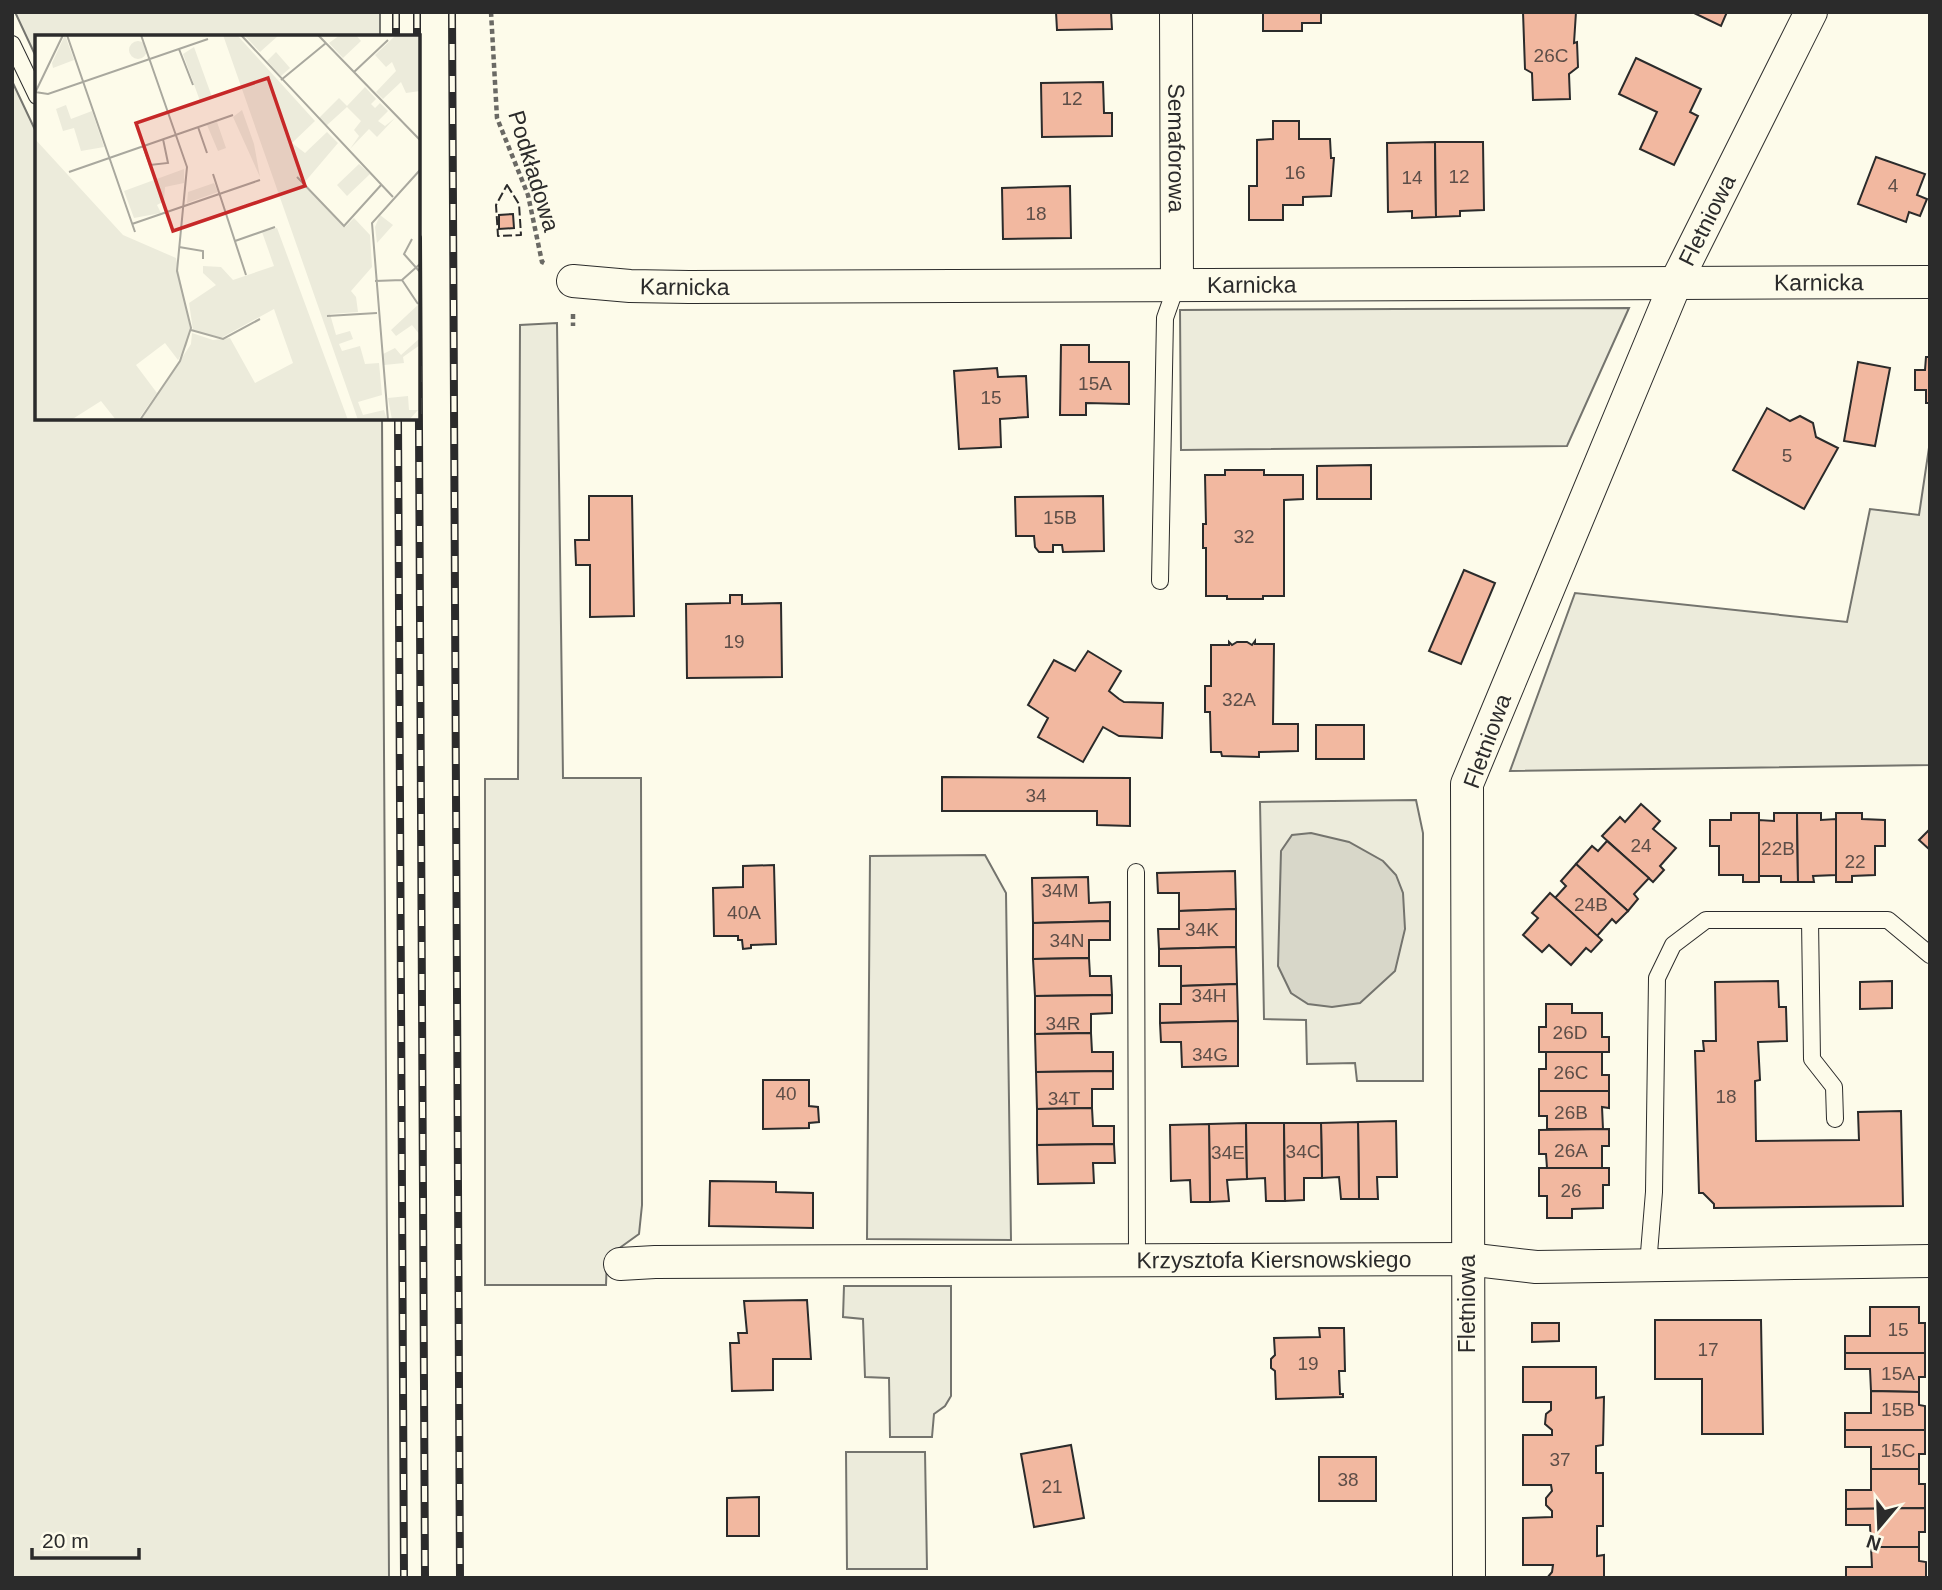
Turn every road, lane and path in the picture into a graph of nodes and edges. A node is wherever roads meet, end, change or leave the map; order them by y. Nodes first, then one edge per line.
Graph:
1 (491, 12) edge
2 (1176, 12) edge
3 (1811, 12) edge
4 (12, 44) edge
5 (35, 92) edge
6 (573, 281) joint
7 (1676, 282) junction
8 (1930, 282) edge
9 (1177, 284) junction
10 (1160, 581) dead end
11 (1136, 872) dead end
12 (1811, 920) junction
13 (1930, 955) edge
14 (1835, 1119) dead end
15 (1137, 1258) junction
16 (1467, 1259) junction
17 (1930, 1261) edge
18 (620, 1265) dead end
19 (1648, 1265) junction
20 (1469, 1578) edge

1 - 6 path, Podkładowa
2 - 9 street, Semaforowa
3 - 7 street, Fletniowa
4 - 5 lane
6 - 9 street, Karnicka
7 - 8 street, Karnicka
7 - 9 street, Karnicka
7 - 16 street, Fletniowa
9 - 10 lane
11 - 15 lane
12 - 13 lane
12 - 14 lane
12 - 19 lane
15 - 16 street, Krzysztofa Kiersnowskiego
15 - 18 street, Krzysztofa Kiersnowskiego
16 - 19 street, Krzysztofa Kiersnowskiego
16 - 20 street, Fletniowa
17 - 19 street, Krzysztofa Kiersnowskiego

